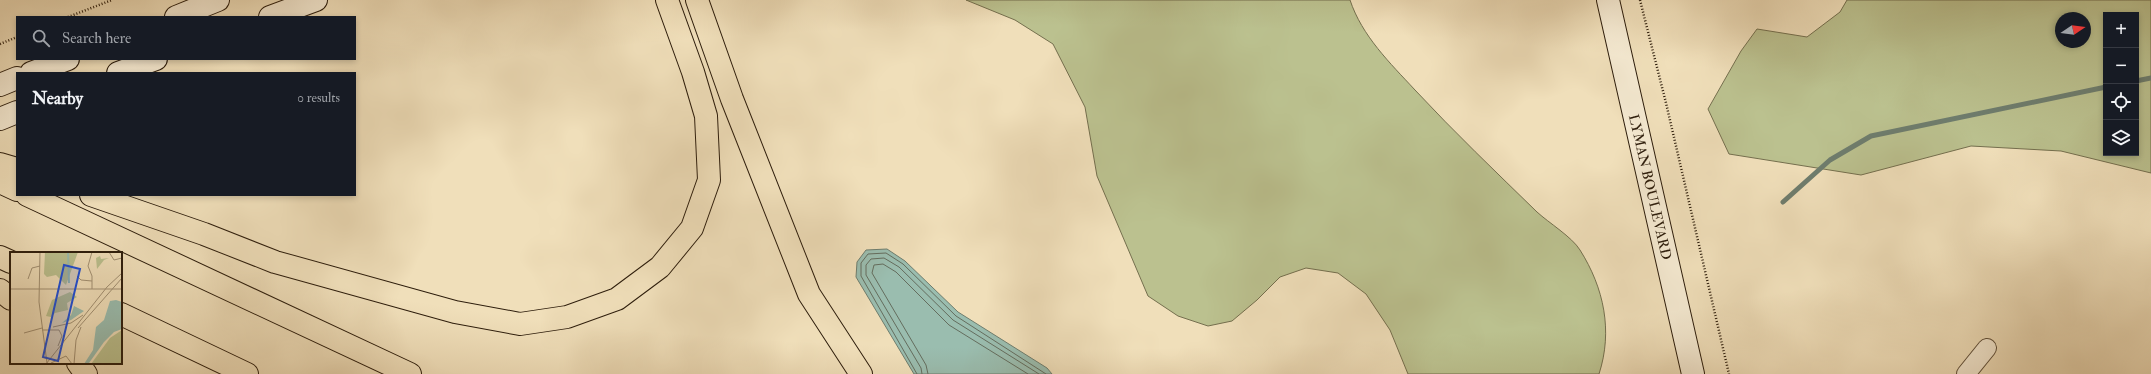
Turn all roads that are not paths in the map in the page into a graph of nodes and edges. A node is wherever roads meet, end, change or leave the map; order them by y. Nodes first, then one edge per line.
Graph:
1 (218, 0) edge
2 (316, 0) edge
3 (667, 0) edge
4 (697, 0) edge
5 (1608, 0) edge
6 (178, 16) edge
7 (273, 16) edge
8 (65, 60) edge
9 (153, 60) edge
10 (34, 72) edge
11 (121, 72) edge
12 (16, 78) edge
13 (0, 85) edge
14 (16, 112) edge
15 (0, 119) edge
16 (0, 164) edge
17 (16, 169) edge
18 (0, 182) edge
19 (16, 190) edge
20 (29, 196) edge
21 (94, 196) edge
22 (0, 257) edge
23 (10, 262) edge
24 (0, 290) edge
25 (10, 297) edge
26 (122, 314) edge
27 (1987, 348) dead end
28 (79, 364) edge
29 (86, 374) edge
30 (247, 374) edge
31 (410, 374) edge
32 (861, 374) edge
33 (1692, 374) edge
34 (1966, 374) edge

1 - 6 main road
2 - 7 main road
3 - 21 highway
4 - 32 highway
5 - 33 main road, LYMAN BOULEVARD
8 - 10 main road
9 - 11 main road
12 - 13 main road
14 - 15 main road
16 - 17 highway
18 - 19 highway
20 - 31 highway
22 - 23 highway
24 - 25 highway
26 - 30 highway
27 - 34 street
28 - 29 highway

